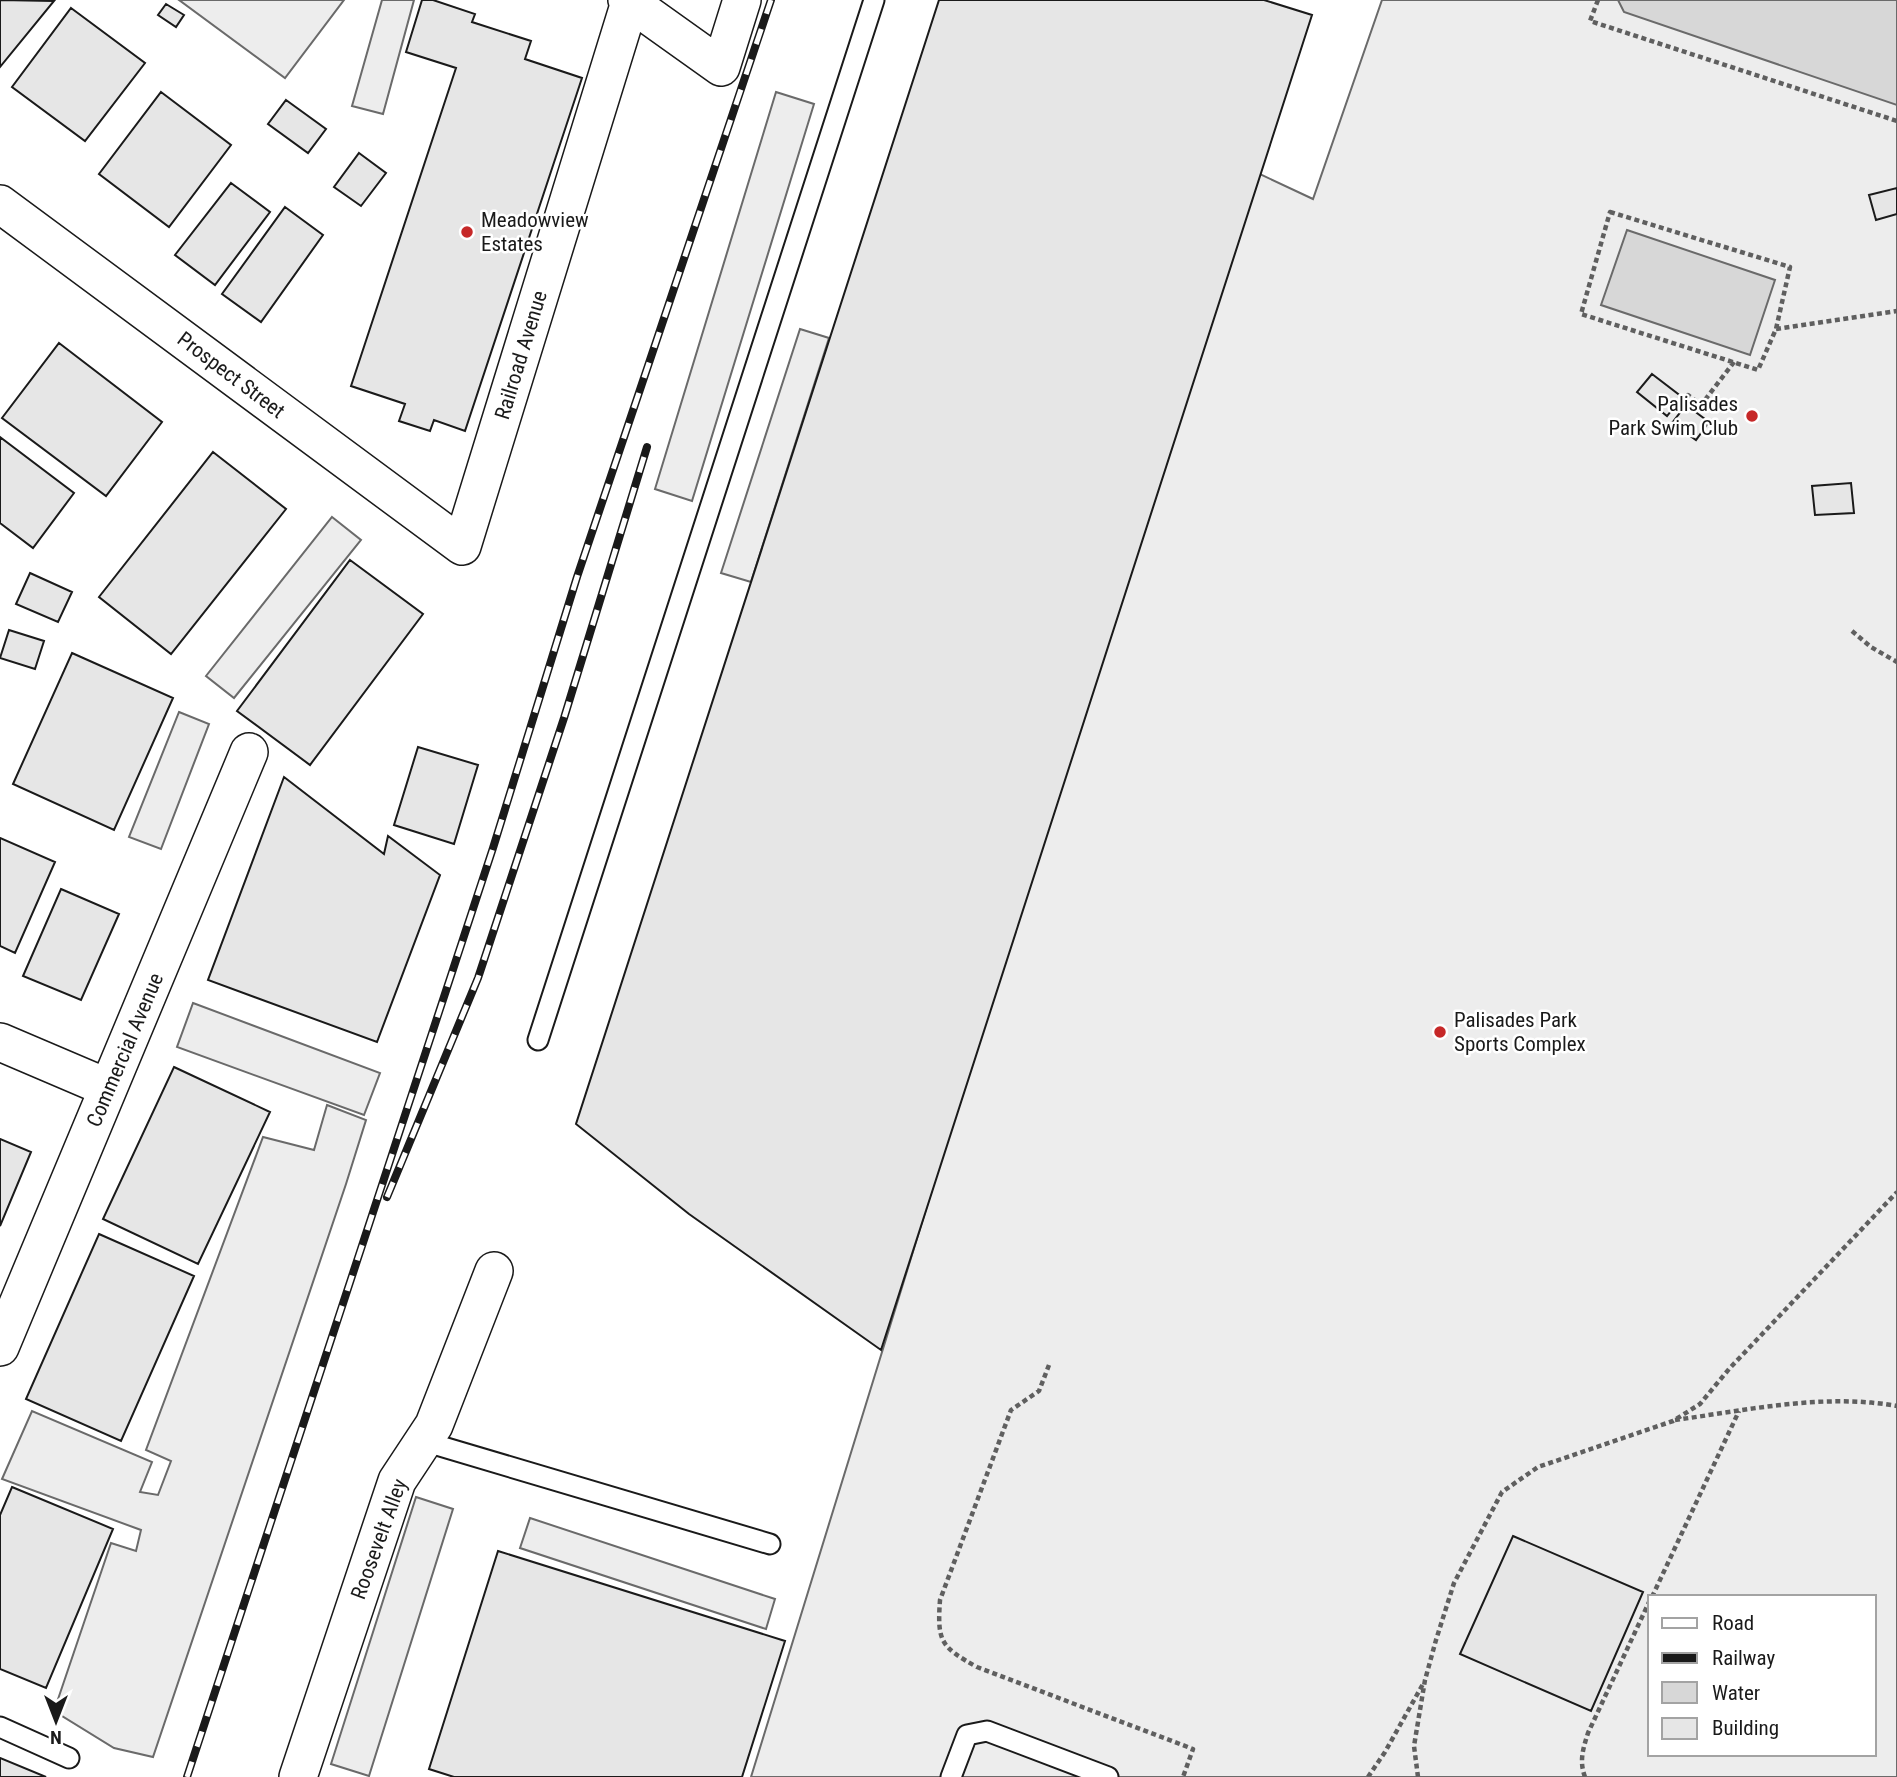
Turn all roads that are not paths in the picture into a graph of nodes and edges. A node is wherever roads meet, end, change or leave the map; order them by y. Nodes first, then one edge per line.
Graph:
1 (741, 0) edge
2 (874, 0) edge
3 (629, 1) edge
4 (0, 204) edge
5 (462, 546) joint
6 (249, 752) dead end
7 (538, 1040) dead end
8 (0, 1042) edge
9 (108, 1088) junction
10 (494, 1271) dead end
11 (0, 1347) edge
12 (423, 1441) junction
13 (770, 1544) dead end
14 (0, 1727) edge
15 (69, 1758) dead end
16 (298, 1777) edge
17 (951, 1777) edge
18 (1108, 1777) edge

1 - 3 street
2 - 7 lane
3 - 5 street, Railroad Avenue
4 - 5 street, Prospect Street
6 - 9 street, Commercial Avenue
8 - 9 street
9 - 11 street, Commercial Avenue
10 - 12 street, Roosevelt Alley
12 - 13 lane
12 - 16 street, Roosevelt Alley
14 - 15 lane
17 - 18 lane

